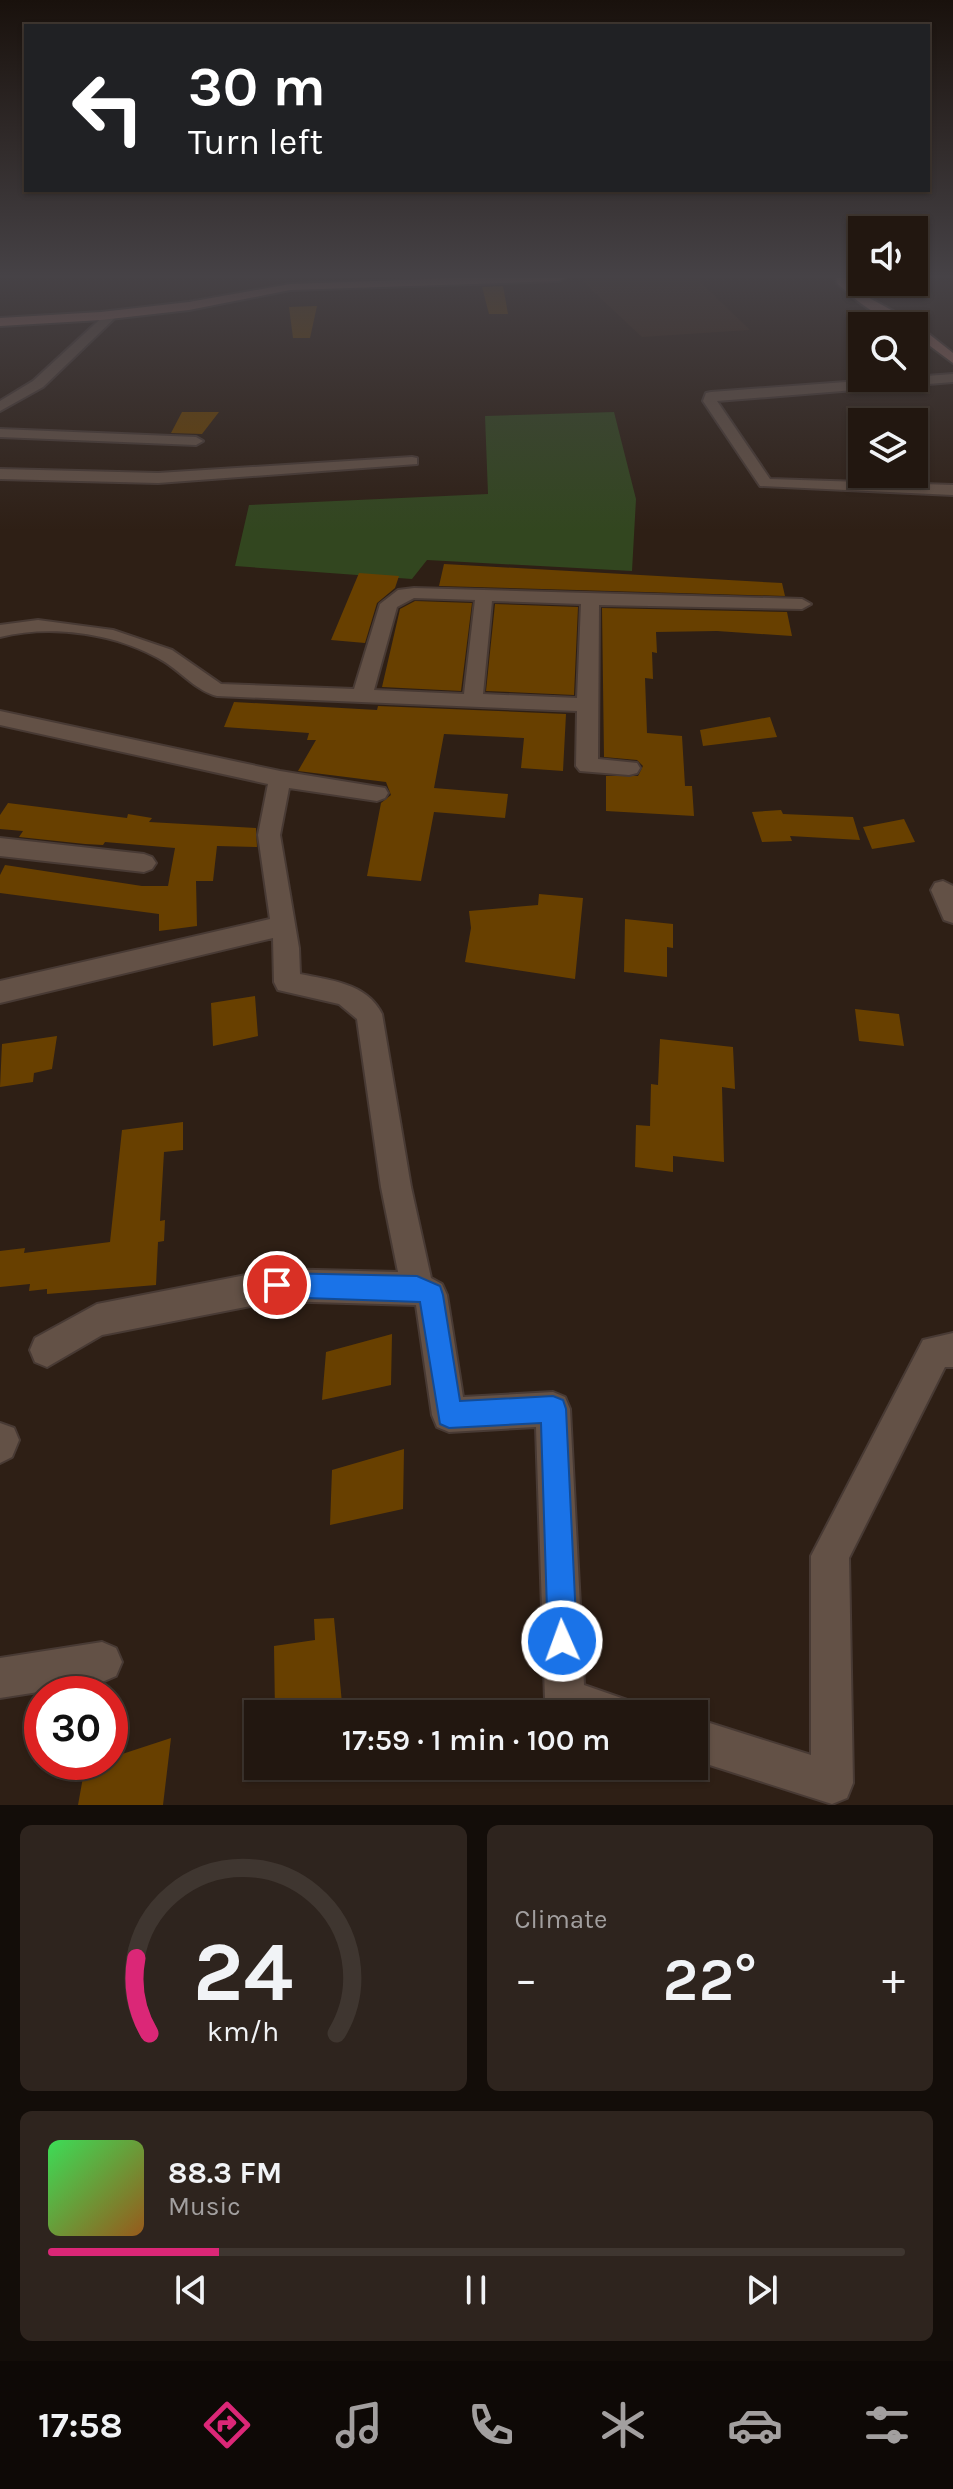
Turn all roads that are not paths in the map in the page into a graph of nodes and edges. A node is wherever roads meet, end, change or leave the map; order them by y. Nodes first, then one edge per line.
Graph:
1 (61, 362) edge
2 (953, 378) edge
3 (0, 407) edge
4 (0, 433) edge
5 (196, 441) dead end
6 (412, 461) dead end
7 (0, 474) edge
8 (953, 490) edge
9 (484, 596) junction
10 (590, 599) junction
11 (802, 604) dead end
12 (0, 631) edge
13 (362, 696) junction
14 (473, 700) junction
15 (587, 705) junction
16 (0, 718) edge
17 (629, 768) dead end
18 (280, 779) junction
19 (377, 793) dead end
20 (0, 847) edge
21 (144, 863) dead end
22 (943, 890) dead end
23 (953, 913) edge
24 (283, 926) junction
25 (0, 992) edge
26 (417, 1288) junction
27 (47, 1350) dead end
28 (953, 1350) edge
29 (102, 1662) dead end
30 (0, 1678) edge
31 (568, 1700) edge
32 (708, 1745) edge
33 (833, 1794) edge

1 - 3 street
2 - 8 street
4 - 5 street
6 - 7 street
9 - 10 street
9 - 13 street
9 - 14 street
10 - 11 street
10 - 15 street
12 - 13 street
13 - 14 street
14 - 15 street
15 - 17 street
16 - 18 street
18 - 19 street
18 - 24 street
20 - 21 street
22 - 23 street
24 - 25 street
24 - 26 street
26 - 27 street
26 - 31 street
28 - 33 street
29 - 30 street
32 - 33 street

